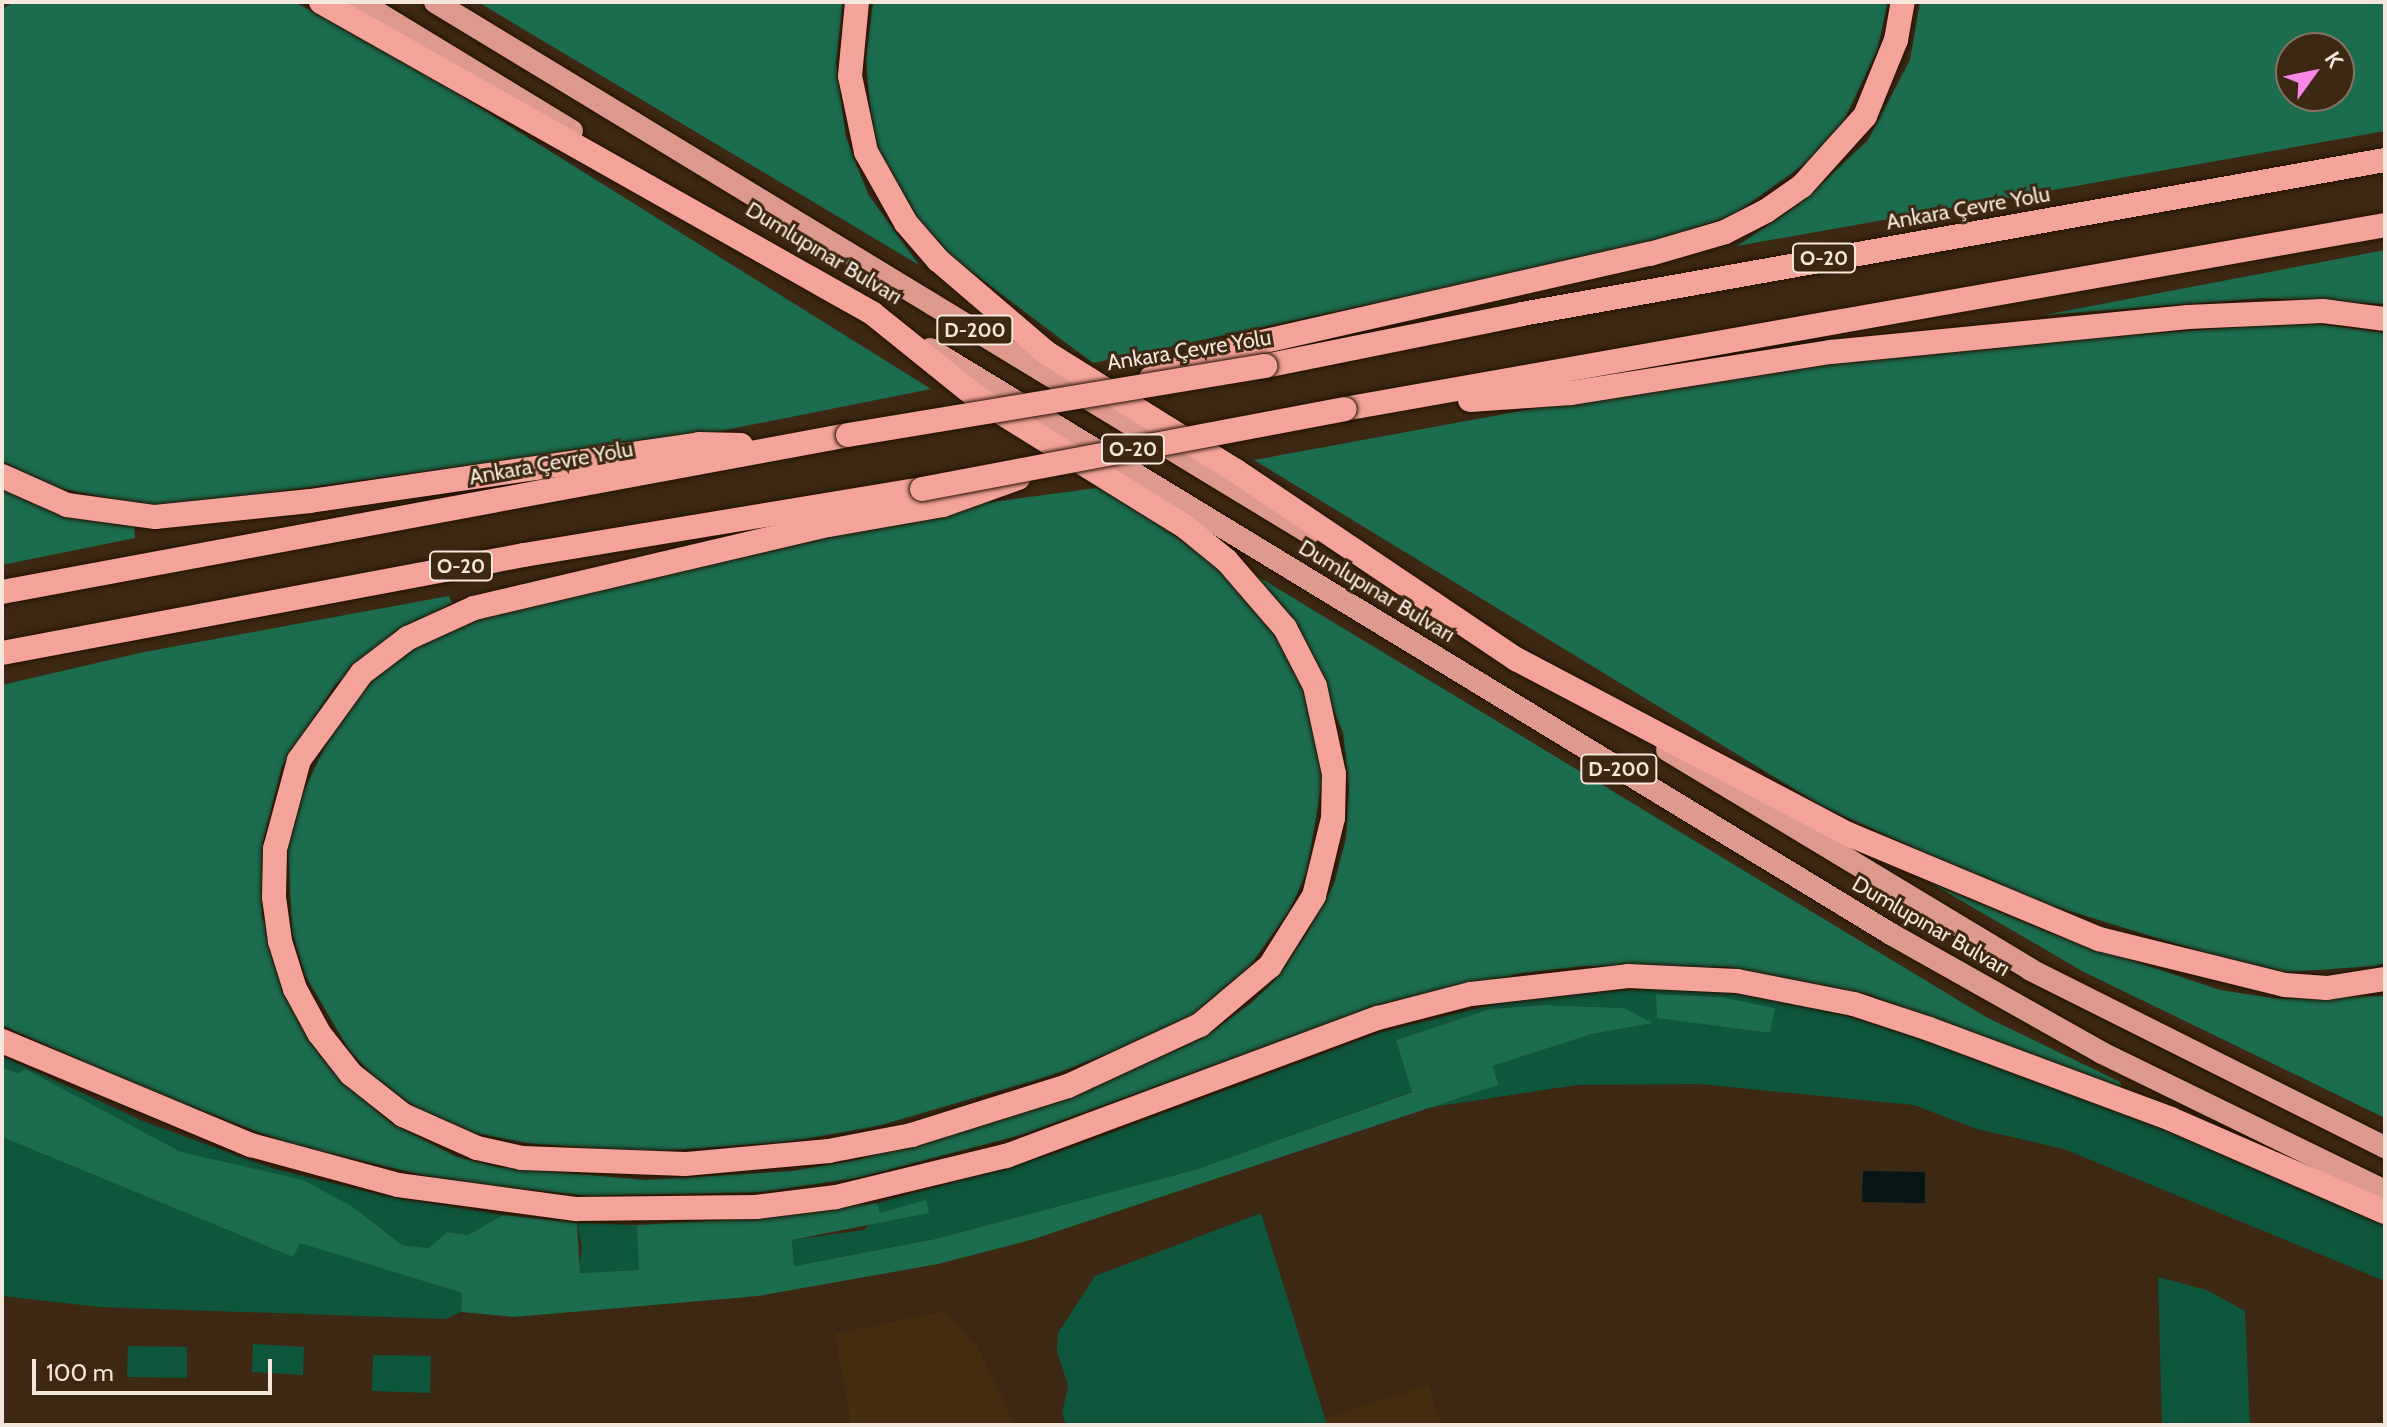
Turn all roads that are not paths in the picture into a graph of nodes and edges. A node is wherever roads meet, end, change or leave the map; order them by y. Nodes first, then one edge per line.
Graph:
1 (321, 2) edge
2 (360, 2) edge
3 (435, 2) edge
4 (857, 2) edge
5 (1903, 2) edge
6 (2385, 160) edge
7 (2385, 225) edge
8 (872, 313) junction
9 (2385, 319) edge
10 (1131, 385) junction
11 (1344, 409) junction
12 (792, 447) junction
13 (1063, 463) junction
14 (2, 476) edge
15 (2, 592) edge
16 (2, 653) edge
17 (1516, 659) junction
18 (2385, 979) edge
19 (2, 1041) edge
20 (2385, 1147) edge
21 (2385, 1191) edge
22 (2385, 1212) edge

1 - 8 highway
2 - 8 highway, Dumlupınar Bulvarı / D-200
3 - 17 highway, Dumlupınar Bulvarı / D-200
4 - 17 highway
5 - 10 highway
6 - 10 highway, Ankara Çevre Yolu / O-20, bridge
7 - 11 highway, O-20
8 - 13 highway, bridge
8 - 21 highway, Dumlupınar Bulvarı / D-200
9 - 11 highway
10 - 12 highway, Ankara Çevre Yolu / O-20, bridge
11 - 13 highway, O-20, bridge
12 - 14 highway
12 - 15 highway, Ankara Çevre Yolu / O-20
13 - 16 highway, O-20, bridge
17 - 18 highway
17 - 20 highway, Dumlupınar Bulvarı / D-200
19 - 22 highway

